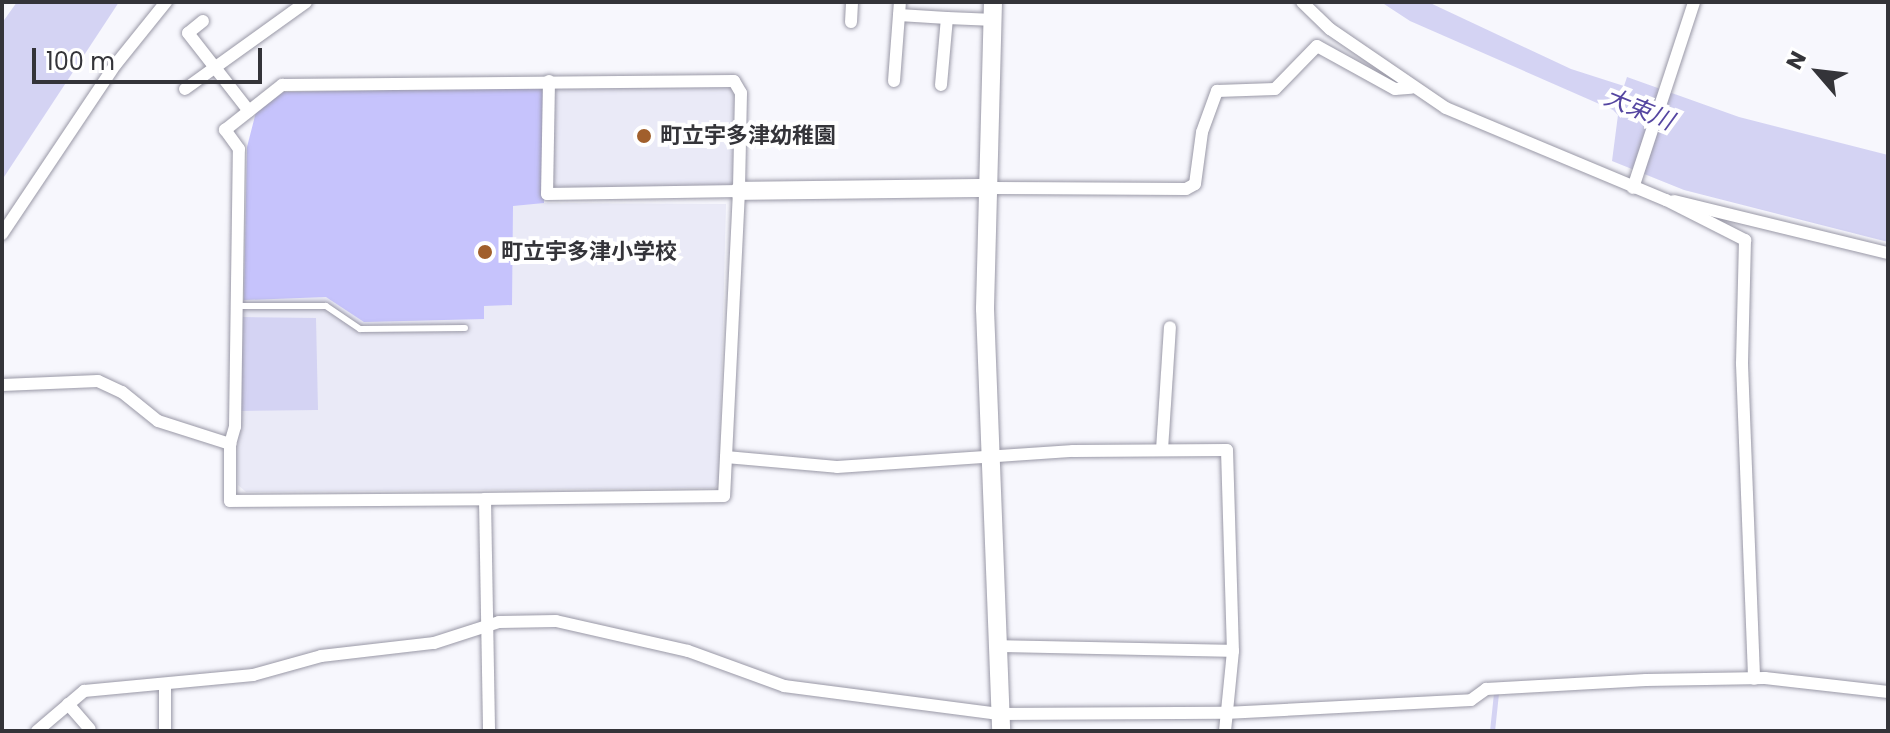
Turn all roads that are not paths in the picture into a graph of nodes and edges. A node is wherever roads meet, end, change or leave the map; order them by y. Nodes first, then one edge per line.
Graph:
1 (166, 2) edge
2 (852, 2) edge
3 (1302, 2) edge
4 (1694, 2) edge
5 (298, 4) edge
6 (900, 8) edge
7 (994, 11) edge
8 (947, 18) junction
9 (203, 21) dead end
10 (851, 22) dead end
11 (215, 68) junction
12 (549, 81) junction
13 (894, 81) dead end
14 (941, 85) dead end
15 (1411, 88) junction
16 (185, 89) dead end
17 (249, 111) junction
18 (1634, 184) junction
19 (990, 188) junction
20 (739, 191) junction
21 (1666, 200) junction
22 (2, 234) edge
23 (1888, 253) edge
24 (237, 306) junction
25 (1170, 327) dead end
26 (465, 328) dead end
27 (2, 385) edge
28 (230, 444) junction
29 (1162, 450) junction
30 (726, 457) junction
31 (988, 460) junction
32 (485, 499) junction
33 (488, 625) junction
34 (996, 646) junction
35 (1233, 651) junction
36 (1754, 679) junction
37 (165, 686) junction
38 (1888, 692) edge
39 (68, 704) junction
40 (1225, 713) junction
41 (1000, 722) edge
42 (90, 729) dead end
43 (37, 731) edge
44 (165, 731) edge
45 (489, 731) edge
46 (1225, 731) edge

1 - 22 street
2 - 10 street
3 - 15 street
4 - 18 street
5 - 11 street
6 - 8 street
6 - 13 street
7 - 8 street
7 - 19 street
8 - 14 street
9 - 11 street
11 - 16 street
11 - 17 street
12 - 17 street
12 - 20 street
12 - 20 street
15 - 18 street
15 - 19 street
17 - 24 street
18 - 21 street
19 - 20 street
19 - 31 street
20 - 30 street
21 - 23 street
21 - 36 street
24 - 26 lane
24 - 28 street
25 - 29 street
27 - 28 street
28 - 32 street
29 - 31 street
29 - 35 street
30 - 31 street
30 - 32 street
31 - 34 street
32 - 33 street
33 - 37 street
33 - 41 street
33 - 45 street
34 - 35 street
34 - 41 street
35 - 40 street
36 - 38 street
36 - 40 street
37 - 39 street
37 - 44 street
39 - 42 street
39 - 43 street
40 - 41 street
40 - 46 street

